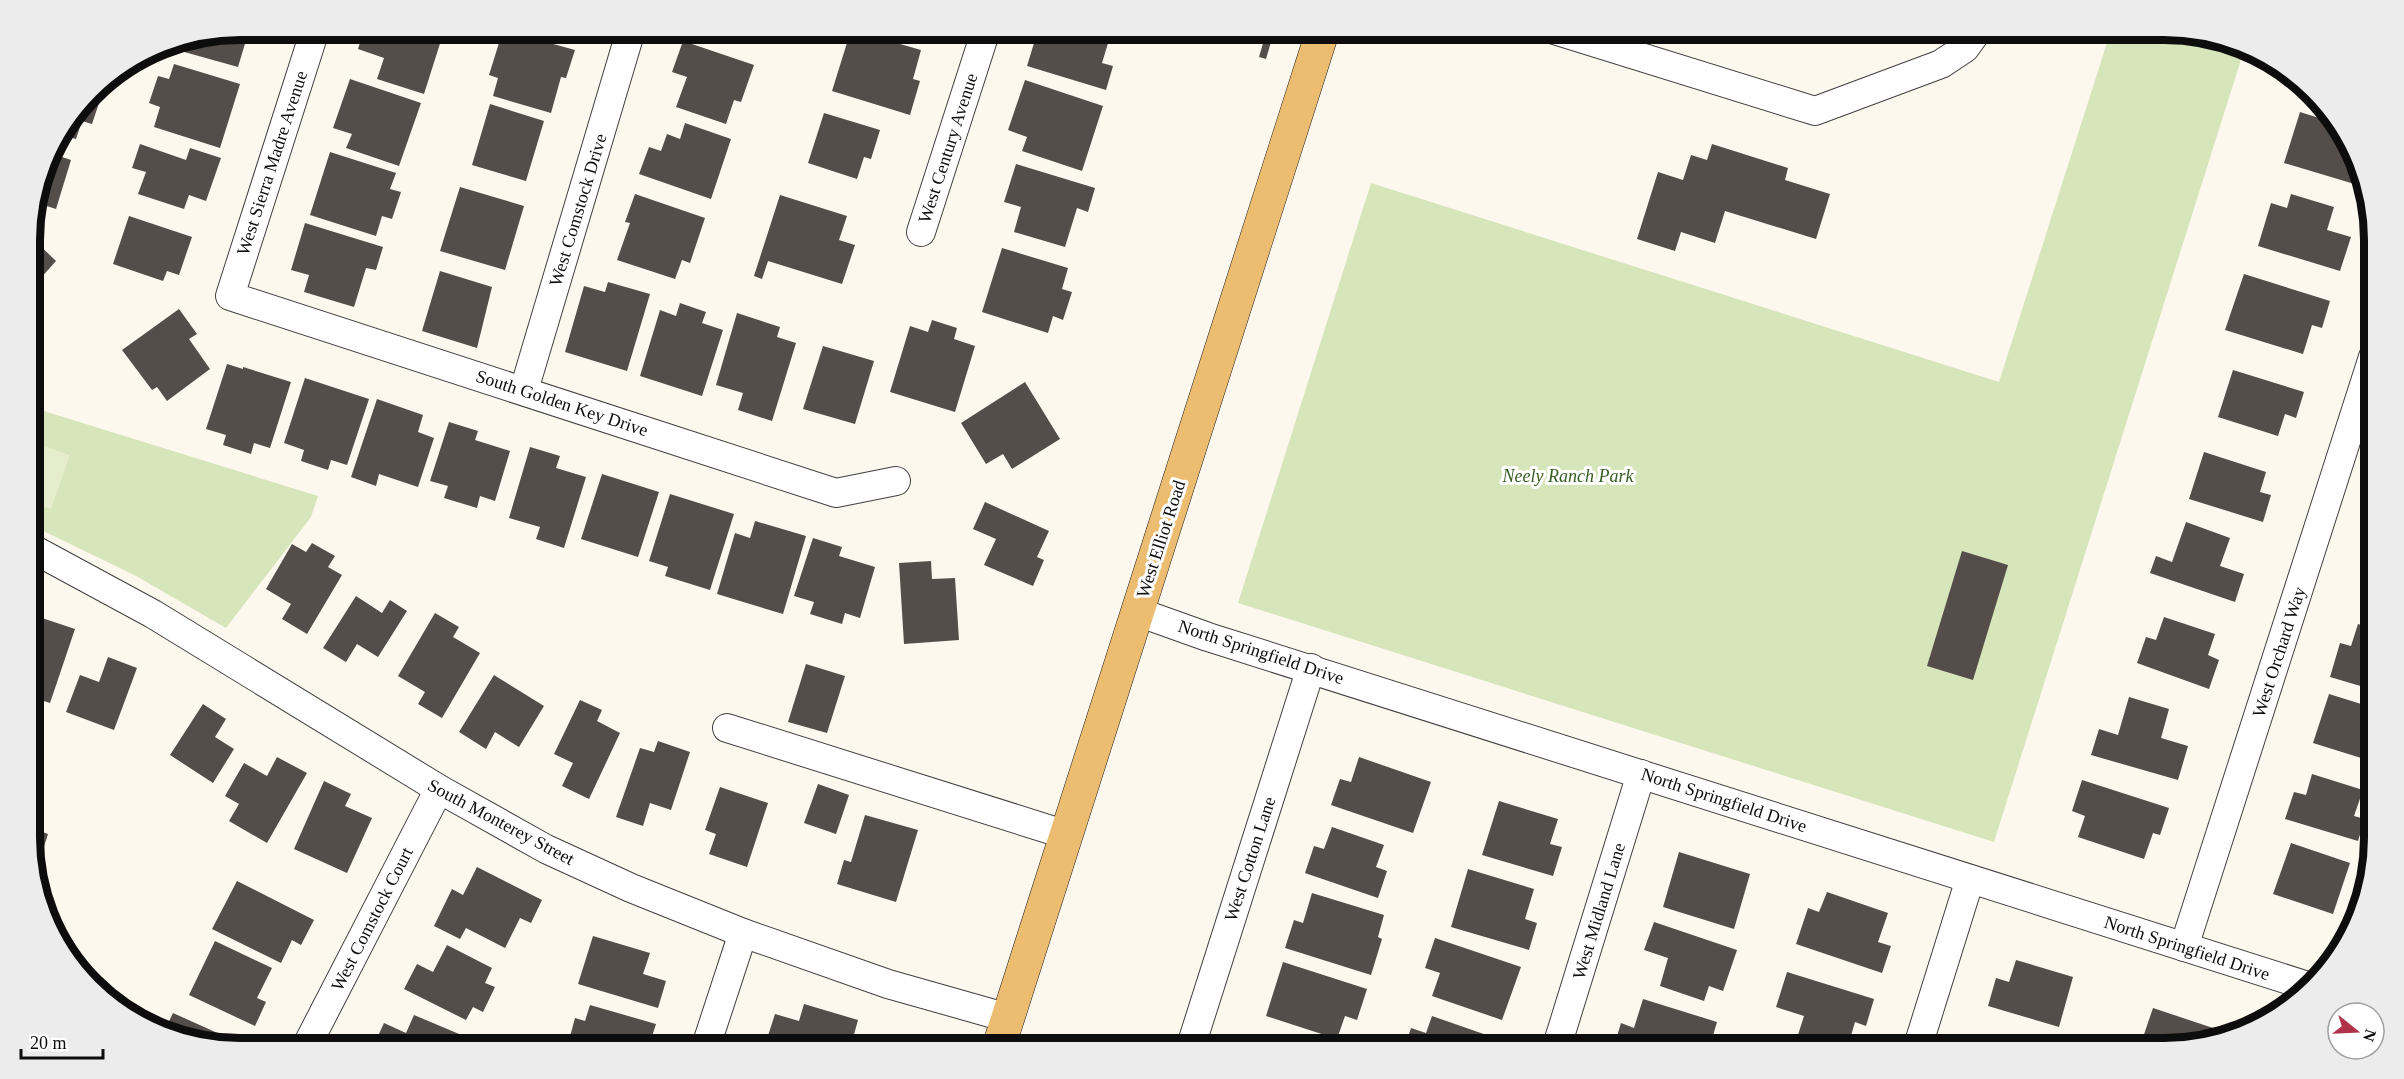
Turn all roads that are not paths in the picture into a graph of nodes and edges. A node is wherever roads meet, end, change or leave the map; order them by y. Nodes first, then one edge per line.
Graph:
1 (312, 40) edge
2 (628, 40) edge
3 (983, 40) edge
4 (1320, 40) edge
5 (1586, 40) edge
6 (1971, 40) edge
7 (921, 232) dead end
8 (230, 296) joint
9 (2364, 385) edge
10 (524, 390) junction
11 (896, 480) dead end
12 (40, 553) edge
13 (1138, 612) junction
14 (1311, 669) junction
15 (727, 729) dead end
16 (1641, 774) junction
17 (439, 789) junction
18 (1067, 835) junction
19 (1970, 879) junction
20 (743, 933) junction
21 (2184, 947) junction
22 (2300, 984) edge
23 (1008, 1018) junction
24 (311, 1038) edge
25 (709, 1038) edge
26 (1002, 1038) edge
27 (1194, 1038) edge
28 (1559, 1038) edge
29 (1920, 1038) edge

1 - 8 street, West Sierra Madre Avenue
2 - 10 street, West Comstock Drive
3 - 7 street, West Century Avenue
4 - 13 main road, West Elliot Road
5 - 6 street
8 - 10 street, South Golden Key Drive
9 - 21 street, West Orchard Way
10 - 11 street, South Golden Key Drive
12 - 17 street, South Monterey Street
13 - 14 street, North Springfield Drive
13 - 18 main road, West Elliot Road
14 - 16 street, North Springfield Drive
14 - 27 street, West Cotton Lane
15 - 18 street
16 - 19 street, North Springfield Drive
16 - 28 street, West Midland Lane
17 - 20 street, South Monterey Street
17 - 24 street, West Comstock Court
18 - 23 main road, West Elliot Road
19 - 21 street, North Springfield Drive
19 - 29 street
20 - 23 street, South Monterey Street
20 - 25 street
21 - 22 street, North Springfield Drive
23 - 26 main road, West Elliot Road

